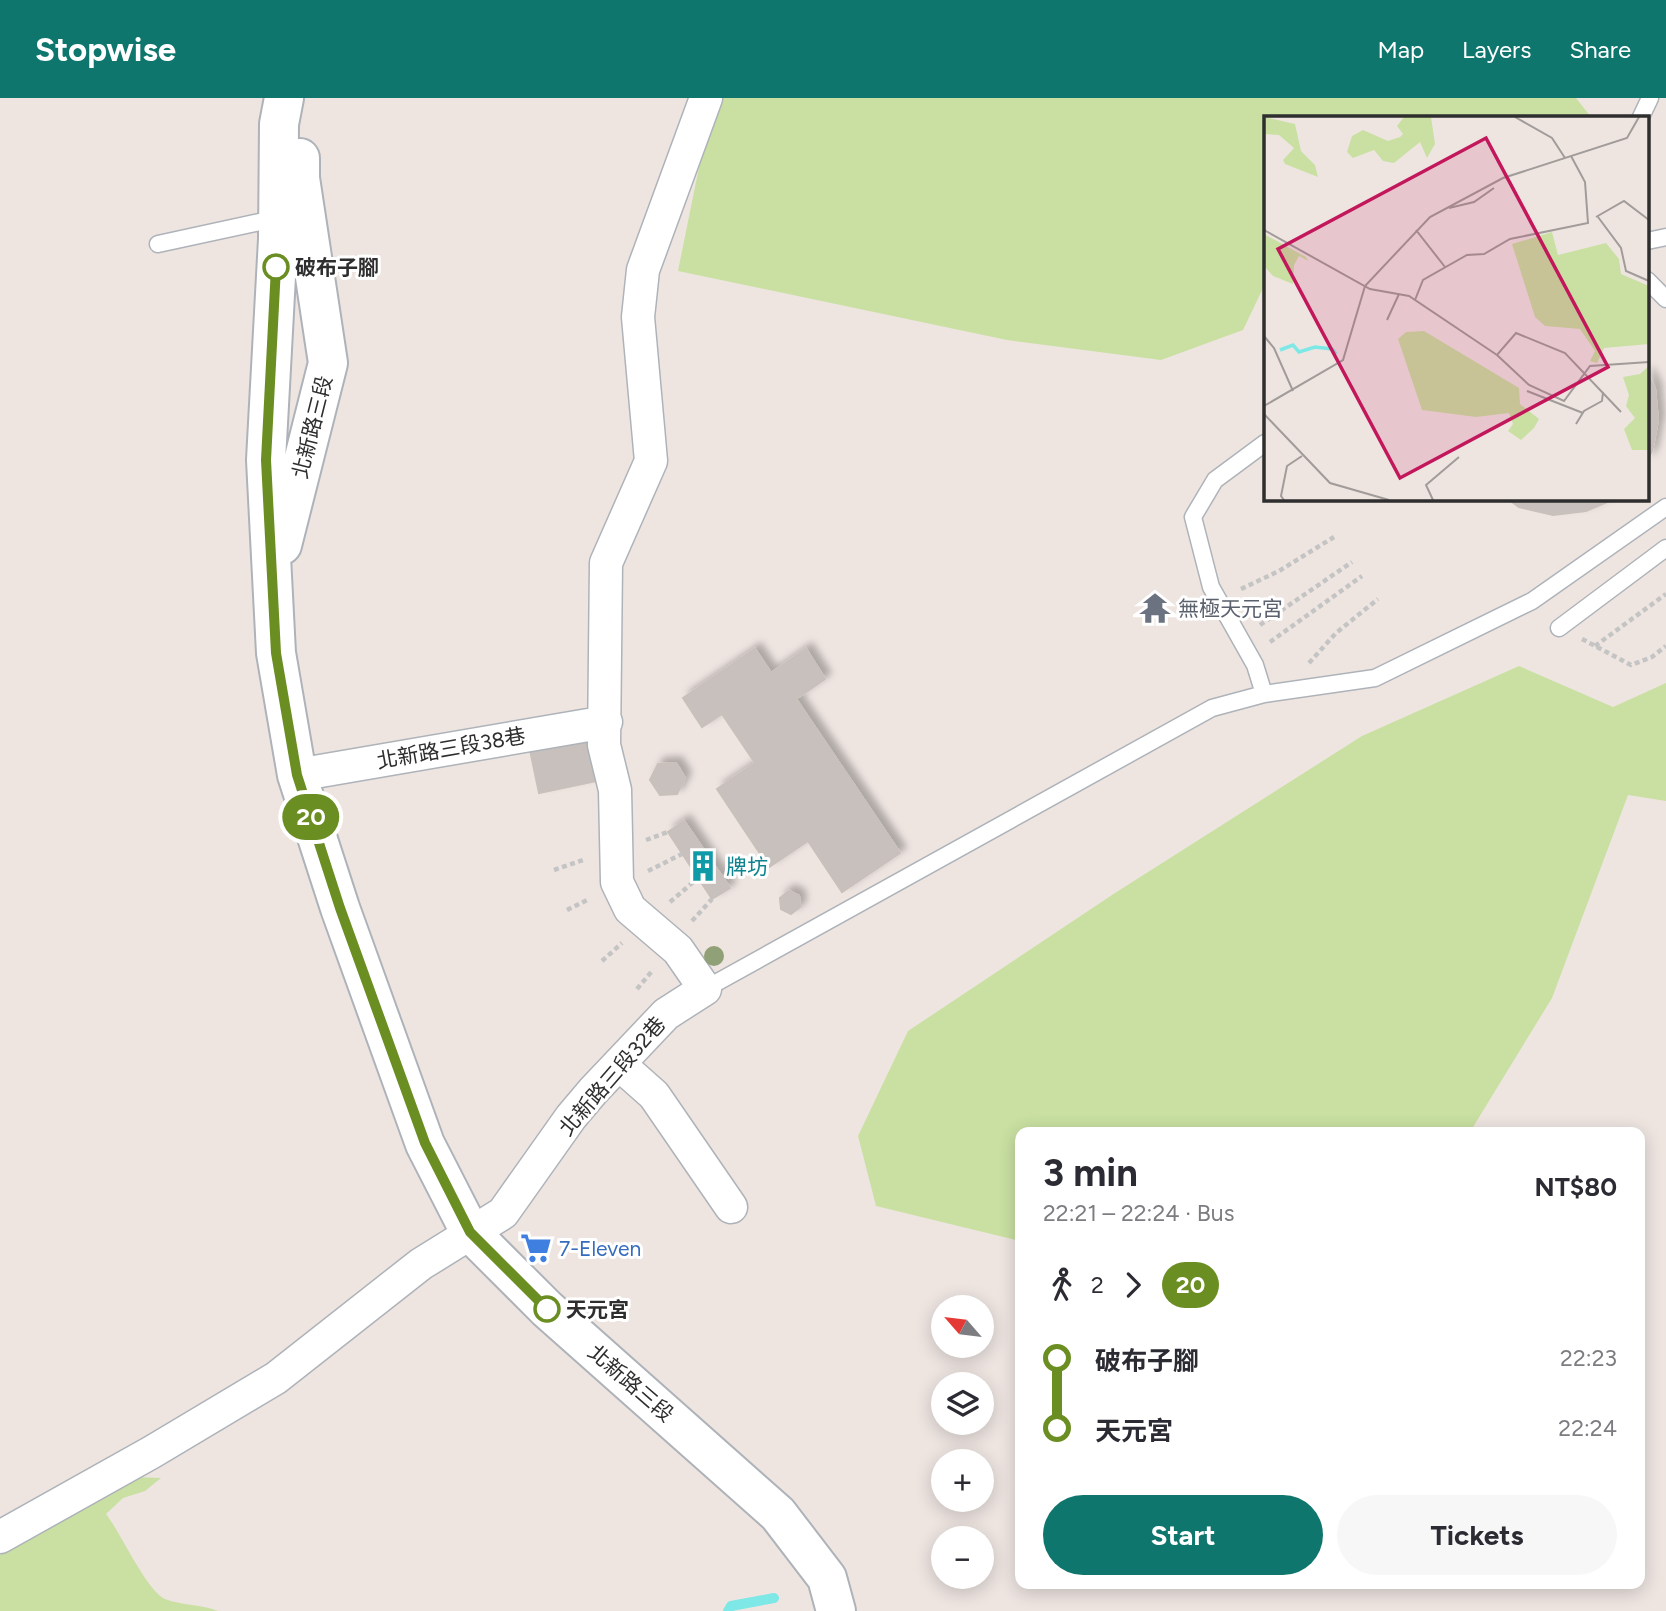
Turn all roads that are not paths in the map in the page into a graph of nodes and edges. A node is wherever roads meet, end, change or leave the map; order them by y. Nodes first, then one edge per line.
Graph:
1 (284, 98) edge
2 (302, 98) edge
3 (706, 98) edge
4 (1650, 98) edge
5 (1641, 116) edge
6 (278, 218) junction
7 (1666, 237) edge
8 (1648, 241) edge
9 (158, 244) dead end
10 (1648, 280) edge
11 (1666, 299) edge
12 (1264, 444) edge
13 (1666, 507) edge
14 (1666, 548) edge
15 (272, 588) junction
16 (1559, 628) dead end
17 (1265, 694) junction
18 (606, 722) junction
19 (297, 775) junction
20 (705, 989) junction
21 (619, 1064) junction
22 (731, 1207) dead end
23 (470, 1232) junction
24 (0, 1537) edge
25 (836, 1611) edge

1 - 6 main road, 北新路三段
2 - 15 main road, 北新路三段
3 - 18 street
4 - 5 lane
6 - 9 lane
6 - 15 main road, 北新路三段
7 - 8 lane
10 - 11 lane
12 - 17 lane
13 - 17 lane
14 - 16 lane
15 - 19 main road, 北新路三段
17 - 20 lane
18 - 19 street, 北新路三段38巷
18 - 20 street
19 - 23 main road, 北新路三段
20 - 21 street, 北新路三段32巷
21 - 22 street
21 - 23 street, 北新路三段32巷
23 - 24 street, 北新路三段32巷
23 - 25 main road, 北新路三段

